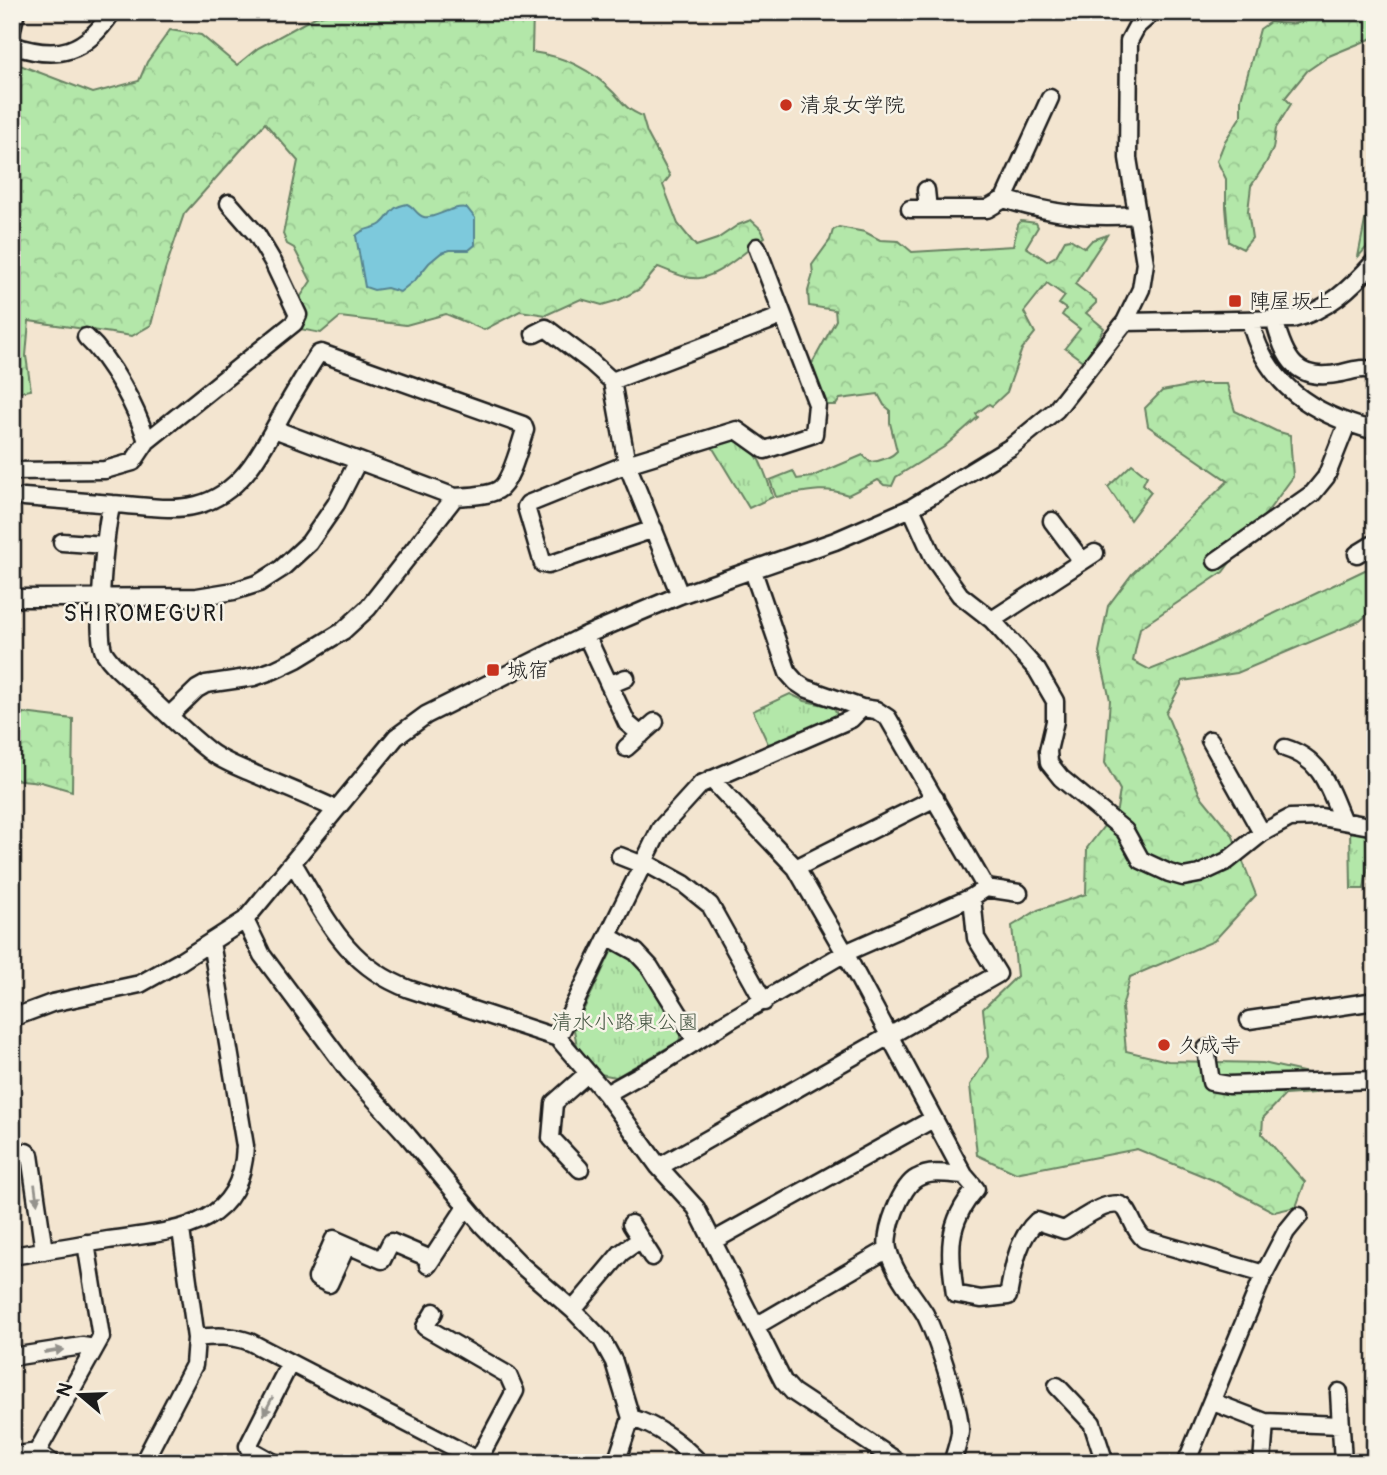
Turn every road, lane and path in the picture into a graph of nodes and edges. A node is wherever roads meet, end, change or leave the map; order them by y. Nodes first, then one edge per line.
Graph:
1 (16, 12) edge
2 (112, 12) edge
3 (1153, 12) edge
4 (12, 29) edge
5 (12, 45) edge
6 (1050, 98) dead end
7 (926, 190) dead end
8 (1004, 199) junction
9 (229, 202) dead end
10 (910, 209) dead end
11 (928, 209) junction
12 (1135, 215) junction
13 (757, 247) dead end
14 (1375, 261) edge
15 (782, 316) junction
16 (1274, 319) junction
17 (1250, 320) junction
18 (1125, 322) junction
19 (534, 334) dead end
20 (86, 337) dead end
21 (1375, 371) edge
22 (612, 381) junction
23 (1347, 424) junction
24 (274, 429) junction
25 (1375, 431) edge
26 (147, 441) junction
27 (358, 461) junction
28 (627, 464) junction
29 (12, 471) edge
30 (24, 497) dead end
31 (455, 498) junction
32 (112, 504) junction
33 (911, 508) junction
34 (1052, 521) dead end
35 (654, 529) junction
36 (62, 542) dead end
37 (1375, 543) edge
38 (105, 545) junction
39 (1357, 554) dead end
40 (1216, 561) dead end
41 (752, 571) junction
42 (680, 595) junction
43 (103, 597) junction
44 (12, 598) edge
45 (992, 620) junction
46 (586, 635) junction
47 (626, 678) dead end
48 (609, 685) junction
49 (862, 708) junction
50 (169, 716) junction
51 (655, 722) dead end
52 (641, 735) junction
53 (1210, 740) dead end
54 (626, 748) dead end
55 (1285, 748) dead end
56 (711, 779) junction
57 (935, 798) junction
58 (336, 809) junction
59 (1342, 819) junction
60 (1375, 827) edge
61 (1262, 833) junction
62 (620, 856) dead end
63 (293, 863) junction
64 (644, 863) junction
65 (796, 868) junction
66 (986, 888) junction
67 (1019, 893) dead end
68 (972, 897) junction
69 (245, 920) junction
70 (609, 937) junction
71 (211, 942) junction
72 (845, 953) junction
73 (1375, 1001) edge
74 (764, 1002) junction
75 (12, 1018) edge
76 (1249, 1020) dead end
77 (888, 1035) junction
78 (558, 1038) junction
79 (696, 1041) junction
80 (1206, 1049) dead end
81 (588, 1073) junction
82 (1375, 1080) edge
83 (606, 1094) junction
84 (933, 1119) junction
85 (12, 1154) edge
86 (659, 1167) junction
87 (580, 1169) dead end
88 (964, 1175) junction
89 (466, 1207) junction
90 (1299, 1216) dead end
91 (631, 1224) dead end
92 (181, 1230) junction
93 (641, 1239) junction
94 (715, 1240) junction
95 (86, 1243) junction
96 (347, 1245) dead end
97 (888, 1249) junction
98 (44, 1251) junction
99 (12, 1256) edge
100 (652, 1257) dead end
101 (1264, 1275) junction
102 (573, 1310) junction
103 (434, 1312) dead end
104 (756, 1325) junction
105 (196, 1338) junction
106 (95, 1348) junction
107 (12, 1357) edge
108 (290, 1363) junction
109 (1056, 1386) dead end
110 (1339, 1392) dead end
111 (1213, 1402) junction
112 (631, 1418) junction
113 (1265, 1422) junction
114 (1340, 1425) junction
115 (37, 1452) junction
116 (12, 1455) edge
117 (478, 1461) edge
118 (52, 1463) edge
119 (143, 1463) edge
120 (274, 1463) edge
121 (616, 1463) edge
122 (700, 1463) edge
123 (900, 1463) edge
124 (952, 1463) edge
125 (1105, 1463) edge
126 (1186, 1463) edge
127 (1262, 1463) edge
128 (1343, 1463) edge

1 - 4 street
2 - 5 street
3 - 12 street
6 - 8 street
7 - 11 street
8 - 11 street
8 - 12 street
9 - 26 street
10 - 11 street
12 - 18 street
13 - 15 street
14 - 16 street
15 - 22 street
15 - 28 street
16 - 17 street
16 - 21 street
17 - 18 street
17 - 23 street
18 - 33 street
19 - 22 street
20 - 26 street
22 - 28 street
23 - 25 street
23 - 40 street
24 - 27 street
24 - 31 street
24 - 32 street
26 - 29 street
27 - 31 street
27 - 43 street
28 - 35 street
28 - 35 street
30 - 32 street
31 - 50 street
32 - 38 street
33 - 41 street
33 - 45 street
34 - 45 street
35 - 42 street
36 - 38 street
37 - 39 street
38 - 43 street
41 - 42 street
41 - 49 street
42 - 46 street
43 - 44 street
43 - 50 street
45 - 61 street
46 - 48 street
46 - 58 street
47 - 48 street
48 - 52 street
49 - 56 street
49 - 57 street
50 - 58 street
51 - 52 street
52 - 54 street
53 - 61 street
55 - 59 street
56 - 64 street
56 - 65 street
57 - 65 street
57 - 66 street
58 - 63 street
59 - 60 street
59 - 61 street
62 - 64 street
63 - 69 street
63 - 78 street
64 - 70 street
64 - 74 street
65 - 72 street
66 - 67 street
66 - 68 street
68 - 72 street
68 - 77 street
69 - 71 street
69 - 89 street
70 - 78 street
70 - 79 street
71 - 75 street
71 - 92 street
72 - 74 street
72 - 77 street
73 - 76 street
74 - 79 street
77 - 84 street
77 - 86 street
78 - 81 street
79 - 83 street
80 - 82 street
81 - 83 street
81 - 87 street
83 - 86 street
84 - 88 street
84 - 94 street
85 -> 98 street
86 - 94 street
88 - 97 street
88 - 101 street
89 - 96 street
89 - 102 street
90 - 101 street
91 - 93 street
92 - 95 street
92 - 105 street
93 - 100 street
93 - 102 street
94 - 104 street
95 - 98 street
95 - 106 street
97 - 104 street
97 - 124 street
98 - 99 street
101 - 111 street
102 - 112 street
103 - 117 street
104 - 123 street
105 - 108 street
105 - 119 street
107 -> 106 street
106 - 115 street
108 - 117 street
108 -> 120 street
109 - 125 street
110 - 114 street
111 - 113 street
111 - 126 street
112 - 121 street
112 - 122 street
113 - 114 street
113 - 127 street
114 - 128 street
115 - 116 street
115 - 118 street

